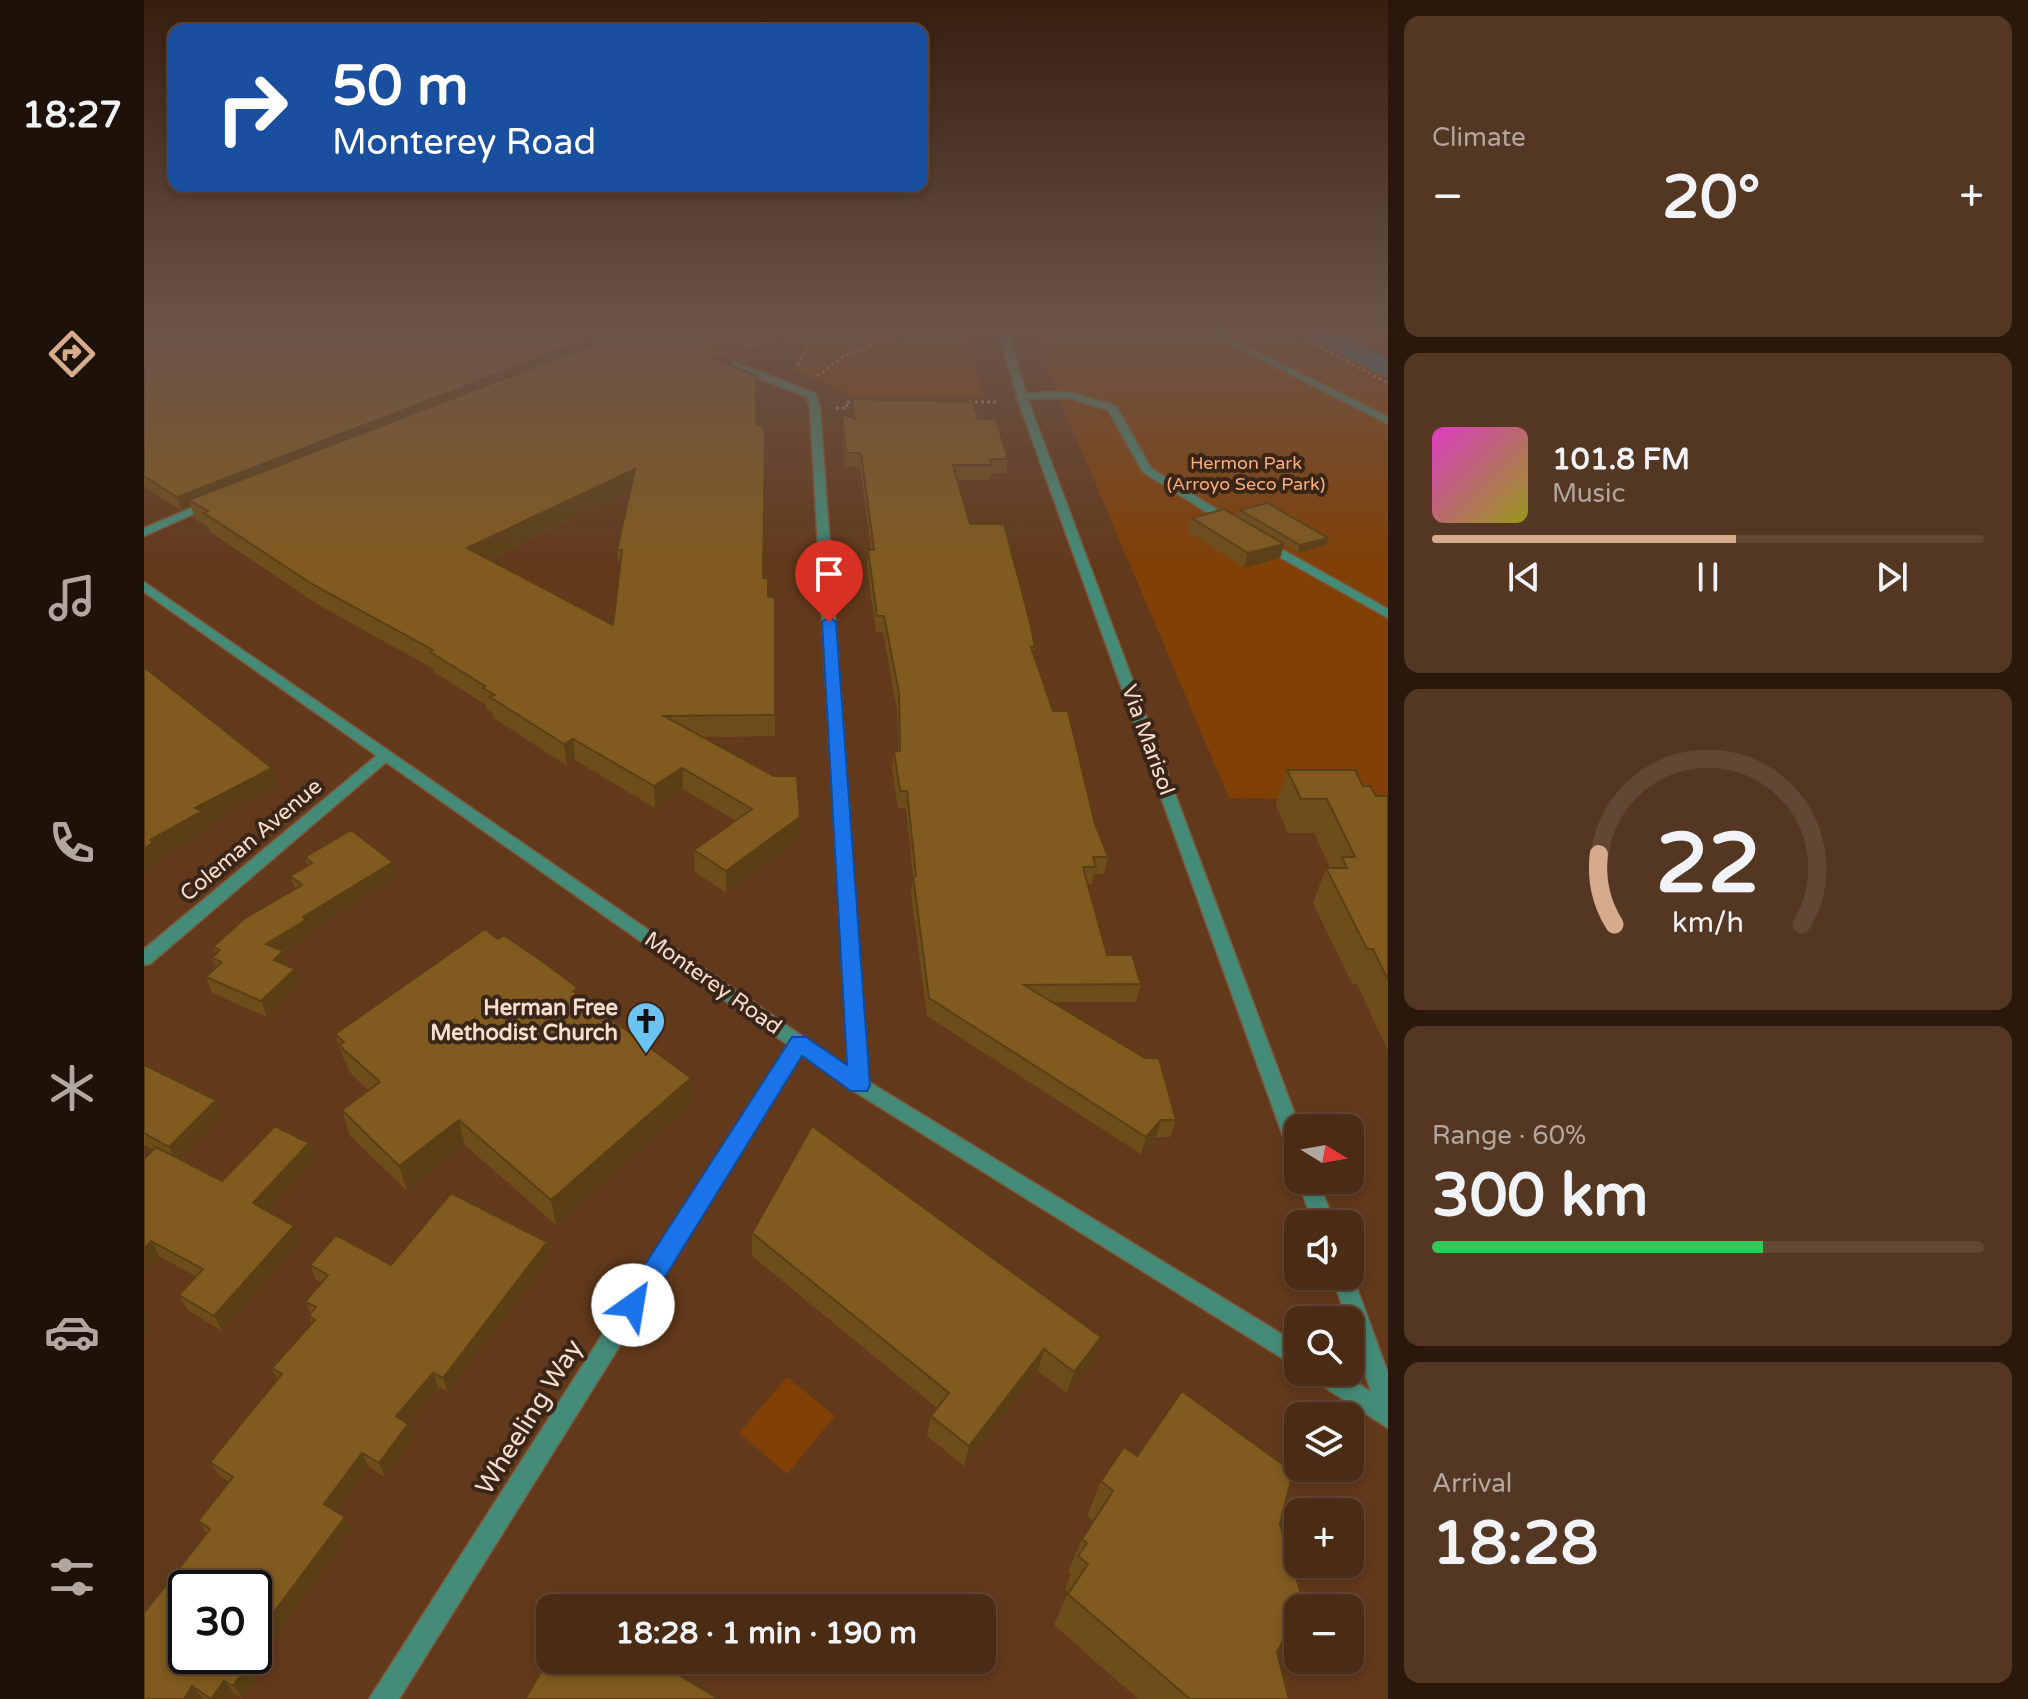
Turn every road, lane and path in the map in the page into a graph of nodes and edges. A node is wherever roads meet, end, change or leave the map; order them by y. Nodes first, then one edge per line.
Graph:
1 (815, 409) edge
2 (1027, 409) edge
3 (1113, 409) edge
4 (1365, 409) edge
5 (1388, 421) edge
6 (230, 497) edge
7 (1237, 527) edge
8 (144, 532) edge
9 (1250, 534) edge
10 (144, 586) edge
11 (1388, 614) edge
12 (386, 755) junction
13 (144, 959) edge
14 (799, 1043) junction
15 (859, 1085) junction
16 (1285, 1114) edge
17 (1348, 1290) edge
18 (1284, 1348) edge
19 (1342, 1386) edge
20 (1388, 1406) edge
21 (1388, 1416) edge
22 (383, 1699) edge

1 - 15 street
2 - 16 street, Via Marisol
3 - 7 street
4 - 5 street
6 - 8 street
9 - 11 street
10 - 12 street, Monterey Road
12 - 13 street, Coleman Avenue
12 - 14 street, Monterey Road
14 - 15 street, Monterey Road
14 - 22 street, Wheeling Way
15 - 18 street, Monterey Road
17 - 20 street
19 - 21 street

